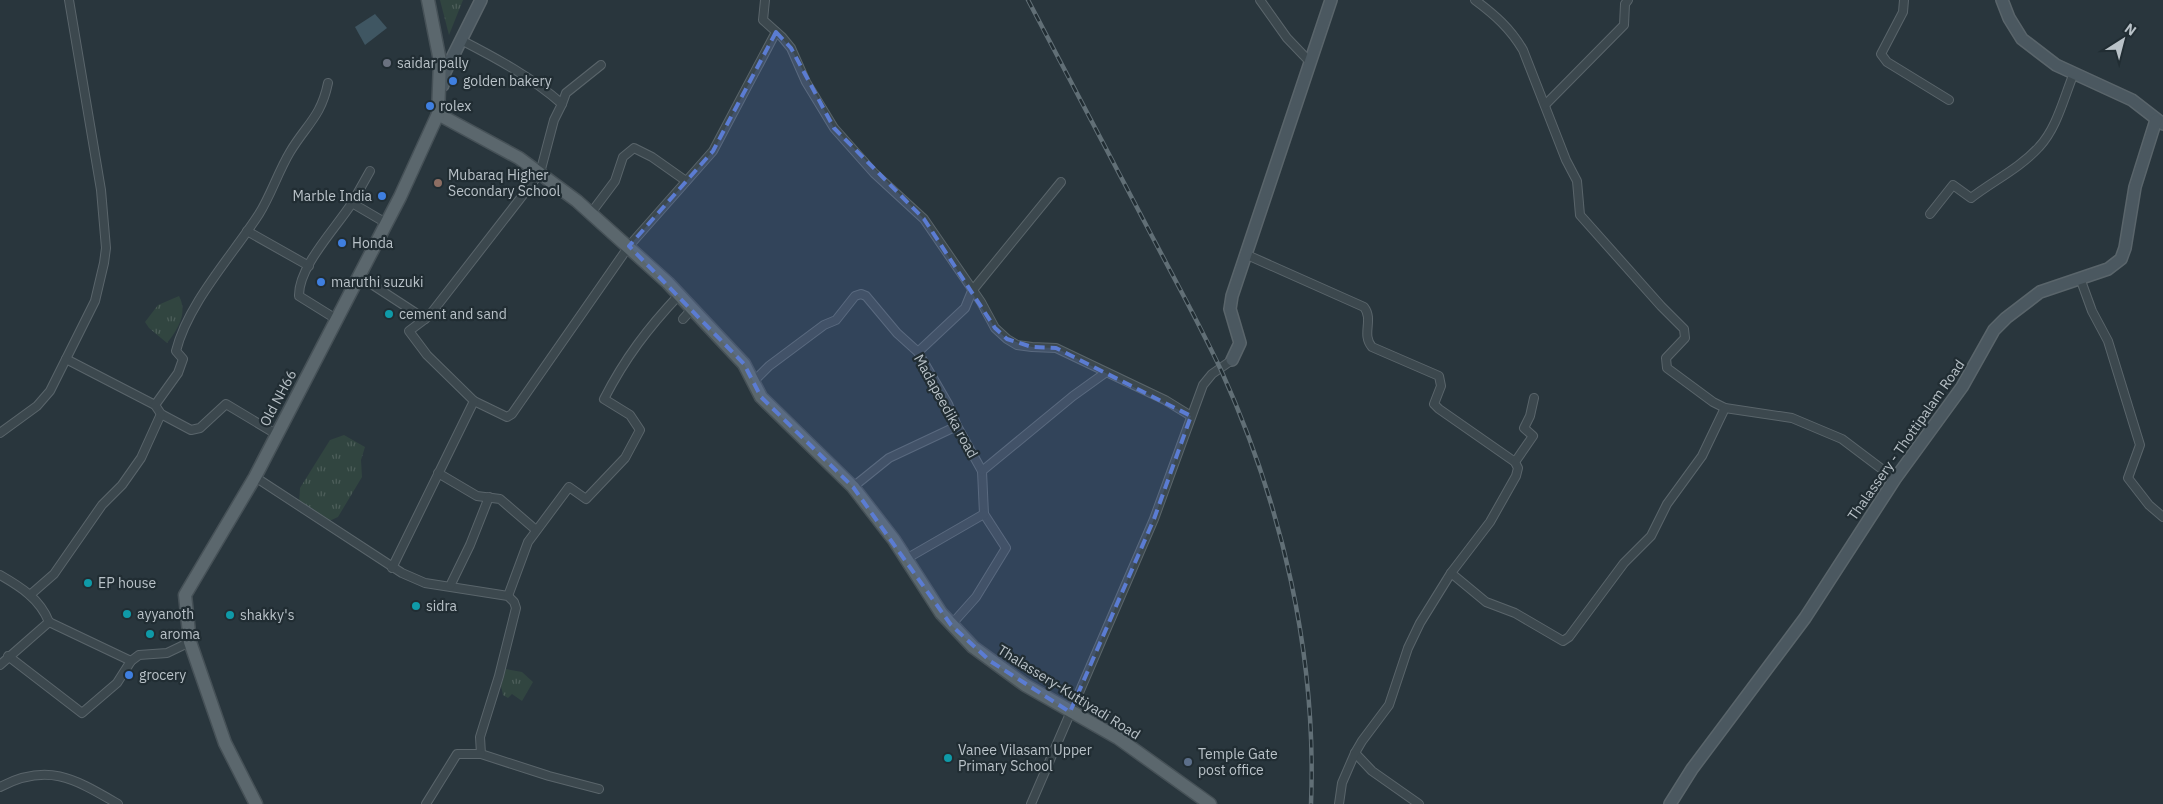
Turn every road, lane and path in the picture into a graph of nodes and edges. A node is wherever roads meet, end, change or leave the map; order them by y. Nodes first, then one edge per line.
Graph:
1 (69, 0) edge
2 (428, 0) edge
3 (481, 0) edge
4 (765, 0) edge
5 (1260, 0) edge
6 (1332, 0) edge
7 (1475, 0) edge
8 (1628, 0) edge
9 (1904, 0) edge
10 (2002, 0) edge
11 (776, 32) junction
12 (462, 40) junction
13 (1310, 62) junction
14 (601, 65) dead end
15 (2074, 73) junction
16 (328, 83) dead end
17 (1949, 100) dead end
18 (562, 104) junction
19 (1545, 105) junction
20 (438, 114) junction
21 (2159, 122) edge
22 (370, 171) dead end
23 (540, 173) junction
24 (686, 181) junction
25 (1061, 182) dead end
26 (352, 203) junction
27 (591, 213) junction
28 (1930, 214) dead end
29 (386, 223) junction
30 (247, 231) junction
31 (629, 246) junction
32 (1245, 254) junction
33 (308, 266) junction
34 (358, 276) junction
35 (2080, 278) junction
36 (972, 291) junction
37 (679, 295) junction
38 (692, 309) junction
39 (336, 319) junction
40 (425, 319) junction
41 (683, 319) dead end
42 (918, 352) junction
43 (66, 359) junction
44 (1232, 360) joint
45 (1105, 373) junction
46 (753, 382) junction
47 (1534, 398) dead end
48 (474, 401) junction
49 (155, 405) junction
50 (1725, 408) junction
51 (161, 414) junction
52 (1191, 416) junction
53 (957, 426) junction
54 (0, 433) edge
55 (276, 434) junction
56 (1515, 462) junction
57 (982, 471) junction
58 (438, 473) junction
59 (254, 477) junction
60 (1895, 479) junction
61 (853, 487) junction
62 (488, 497) junction
63 (984, 514) junction
64 (2163, 518) edge
65 (536, 530) junction
66 (906, 559) junction
67 (392, 568) junction
68 (1451, 573) junction
69 (0, 575) edge
70 (450, 586) junction
71 (30, 595) junction
72 (508, 596) junction
73 (49, 622) junction
74 (952, 625) junction
75 (190, 642) junction
76 (8, 656) junction
77 (132, 661) junction
78 (0, 665) edge
79 (1070, 712) junction
80 (1355, 753) junction
81 (481, 754) junction
82 (0, 787) edge
83 (599, 789) dead end
84 (118, 804) edge
85 (256, 804) edge
86 (426, 804) edge
87 (1031, 804) edge
88 (1210, 804) edge
89 (1339, 804) edge
90 (1419, 804) edge
91 (1670, 804) edge

1 - 43 street
2 - 20 main road, Old NH66
3 - 12 main road
4 - 11 street
5 - 13 street
6 - 13 main road
7 - 19 street
8 - 19 street
9 - 17 street
10 - 15 main road
11 - 24 street
11 - 36 street
12 - 18 street
12 - 20 main road
13 - 32 main road
14 - 18 street
15 - 21 main road
15 - 28 street
16 - 30 street
18 - 23 street
19 - 50 street
20 - 23 main road, Thalassery-Kuttiyadi Road
20 - 29 main road, Old NH66
21 - 35 main road, Thalassery - Thottipalam Road
22 - 26 street
23 - 27 main road, Thalassery-Kuttiyadi Road
23 - 40 street
24 - 27 street
24 - 31 street
25 - 36 street
26 - 29 street
26 - 33 street
27 - 31 main road, Thalassery-Kuttiyadi Road
29 - 34 main road, Old NH66
30 - 33 street
30 - 49 street
31 - 37 main road, Thalassery-Kuttiyadi Road
31 - 48 street
32 - 44 main road
32 - 56 street
33 - 39 street
34 - 39 main road, Old NH66
34 - 40 street
35 - 60 main road, Thalassery - Thottipalam Road
35 - 64 street
36 - 42 street
36 - 45 street
37 - 38 main road, Thalassery-Kuttiyadi Road
37 - 65 street
38 - 41 street
38 - 46 main road, Thalassery-Kuttiyadi Road
39 - 55 main road, Old NH66
40 - 48 street
42 - 46 street, Madapeedika road
42 - 53 street, Madapeedika road
43 - 49 street
43 - 54 street
44 - 52 street
45 - 52 street
45 - 57 street
46 - 61 main road, Thalassery-Kuttiyadi Road
47 - 56 street
48 - 58 street
49 - 51 street
50 - 60 street
50 - 68 street
51 - 55 street
51 - 71 street
52 - 79 street
53 - 57 street, Madapeedika road
53 - 61 street
55 - 59 main road, Old NH66
56 - 68 street
57 - 63 street, Madapeedika road
58 - 62 street
58 - 67 street
59 - 67 street
59 - 75 main road, Old NH66
60 - 91 main road, Thalassery - Thottipalam Road
61 - 66 main road, Thalassery-Kuttiyadi Road
62 - 65 street
62 - 70 street
63 - 66 street
63 - 74 street
65 - 72 street
66 - 74 main road, Thalassery-Kuttiyadi Road
67 - 70 street
68 - 80 street
69 - 71 street
70 - 72 street
71 - 73 street
72 - 81 street
73 - 76 street
73 - 77 street
74 - 79 main road, Thalassery-Kuttiyadi Road
75 - 77 street
75 - 85 main road, Old NH66
76 - 77 street
76 - 78 street
79 - 87 street
79 - 88 main road, Thalassery-Kuttiyadi Road
80 - 89 street
80 - 90 street
81 - 83 street
81 - 86 street
82 - 84 street

